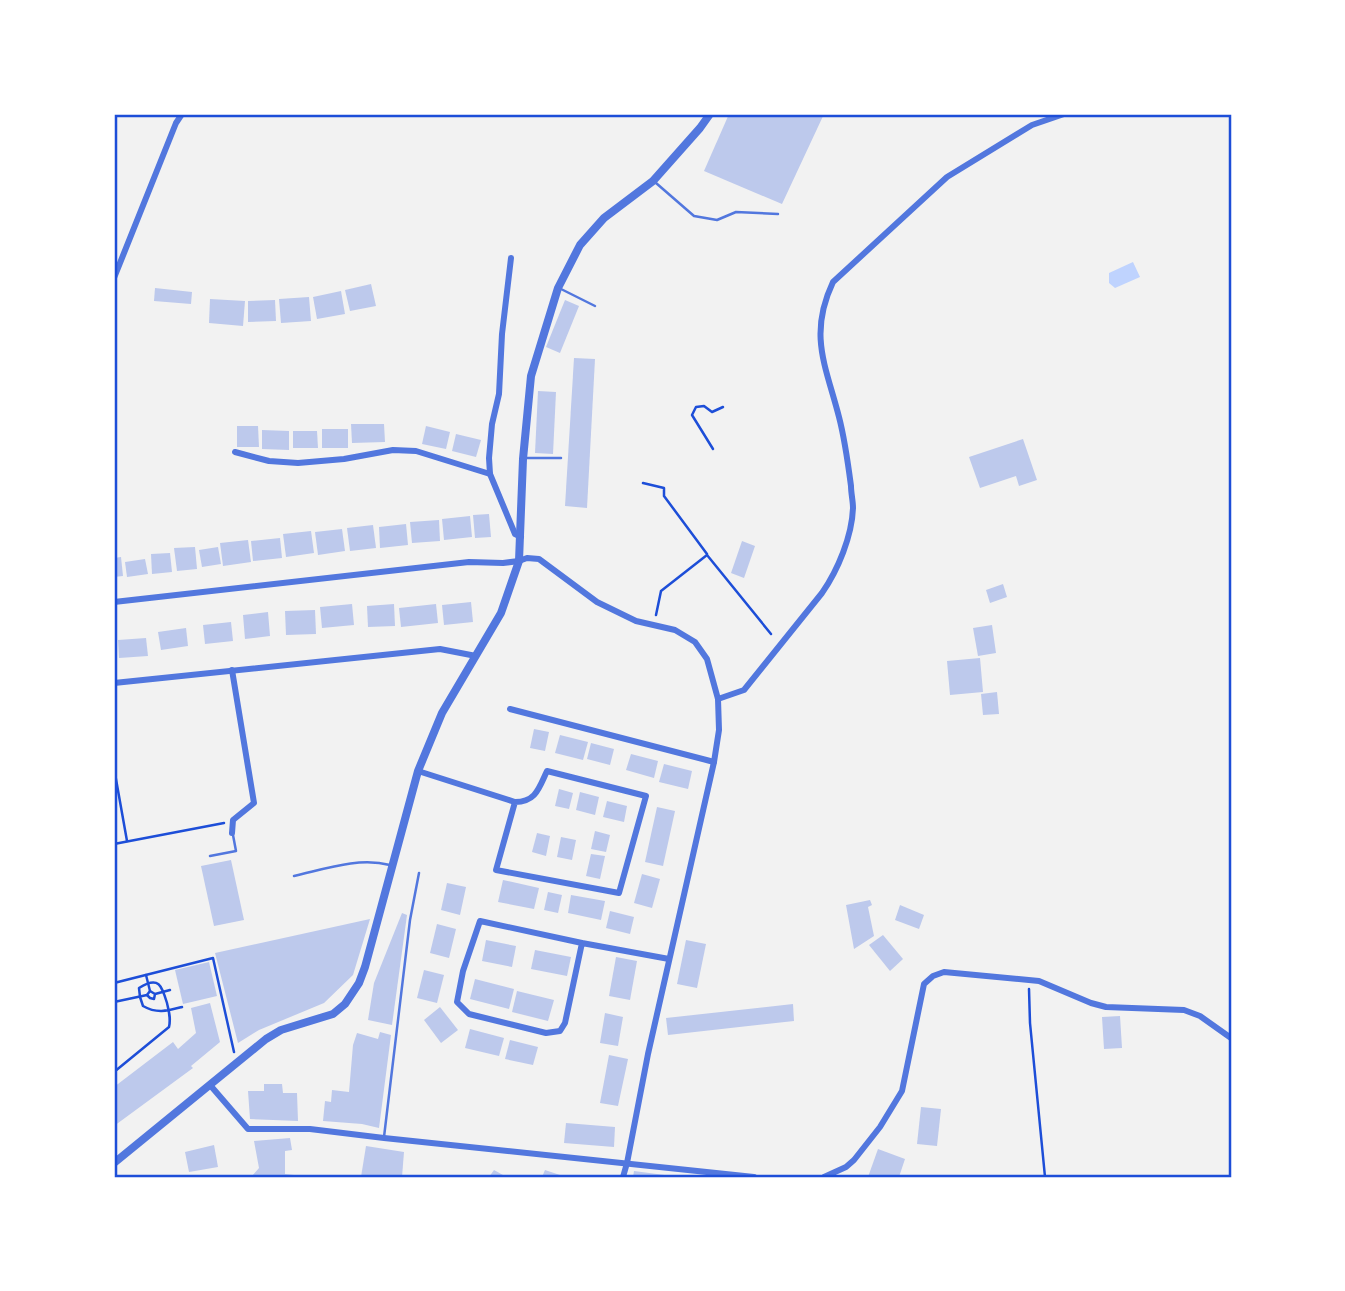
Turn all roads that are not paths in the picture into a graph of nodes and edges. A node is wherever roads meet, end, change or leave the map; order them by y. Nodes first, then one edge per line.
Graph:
1 (182, 114) edge
2 (710, 114) edge
3 (1064, 114) edge
4 (653, 181) junction
5 (778, 215) dead end
6 (511, 258) dead end
7 (114, 278) edge
8 (558, 288) junction
9 (595, 306) dead end
10 (235, 452) dead end
11 (523, 458) junction
12 (561, 458) dead end
13 (490, 474) junction
14 (521, 537) junction
15 (519, 561) junction
16 (114, 602) edge
17 (476, 656) junction
18 (232, 670) junction
19 (114, 683) edge
20 (718, 699) junction
21 (510, 709) dead end
22 (714, 762) junction
23 (418, 771) junction
24 (515, 802) junction
25 (232, 833) joint
26 (210, 856) dead end
27 (392, 866) junction
28 (419, 873) dead end
29 (294, 876) dead end
30 (582, 943) junction
31 (669, 959) junction
32 (1231, 1038) edge
33 (210, 1085) junction
34 (384, 1138) junction
35 (114, 1163) edge
36 (627, 1163) junction
37 (623, 1177) edge
38 (754, 1177) edge
39 (824, 1177) edge

1 - 7 street
2 - 4 street
3 - 20 street
4 - 5 lane
4 - 8 street
6 - 13 street
8 - 9 lane
8 - 11 street
10 - 13 street
11 - 12 lane
11 - 14 street
13 - 14 street
14 - 15 street
15 - 16 street
15 - 17 street
15 - 20 street
17 - 18 street
17 - 23 street
18 - 19 street
18 - 25 street
20 - 22 street
21 - 22 street
22 - 31 street
23 - 24 street
23 - 27 street
24 - 24 street
25 - 26 lane
27 - 29 lane
27 - 33 street
28 - 34 lane
30 - 30 street
30 - 31 street
31 - 36 street
32 - 39 street
33 - 34 street
33 - 35 street
34 - 36 street
36 - 37 street
36 - 38 street

